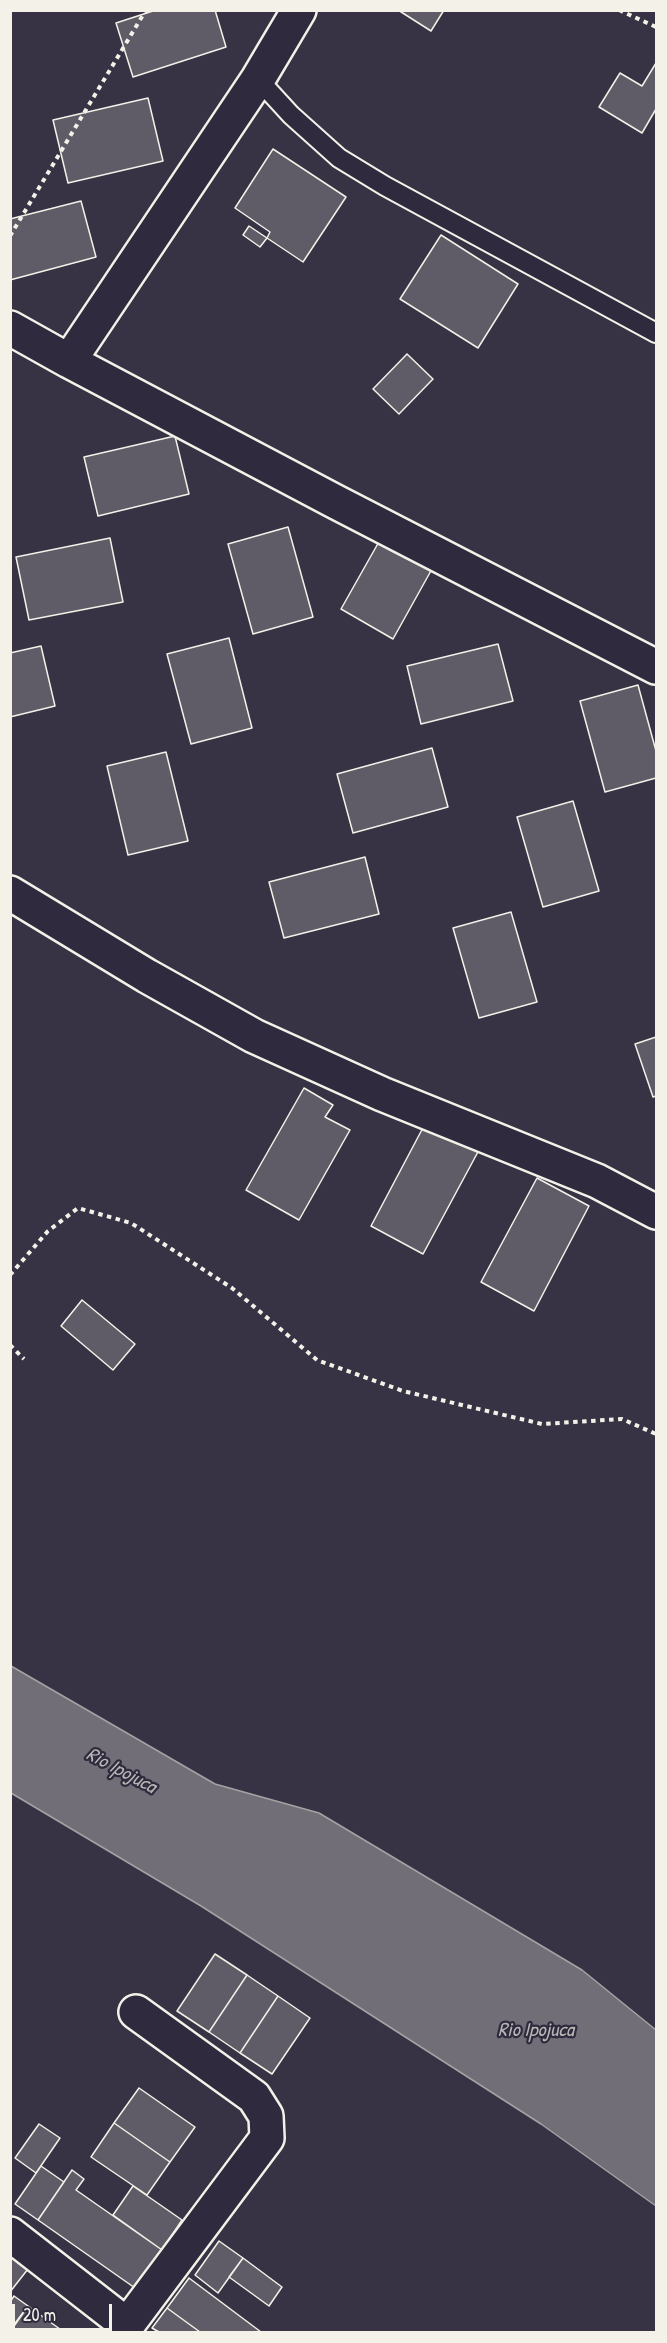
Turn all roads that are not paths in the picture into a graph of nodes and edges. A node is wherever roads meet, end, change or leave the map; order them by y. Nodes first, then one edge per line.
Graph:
1 (299, 10) edge
2 (258, 78) junction
3 (10, 328) edge
4 (657, 333) edge
5 (69, 361) junction
6 (657, 667) edge
7 (10, 893) edge
8 (657, 1212) edge
9 (136, 2012) dead end
10 (10, 2234) edge
11 (125, 2329) edge

1 - 2 street
2 - 4 lane
2 - 5 street
3 - 5 street
5 - 6 street
7 - 8 street
9 - 11 street
10 - 11 street

